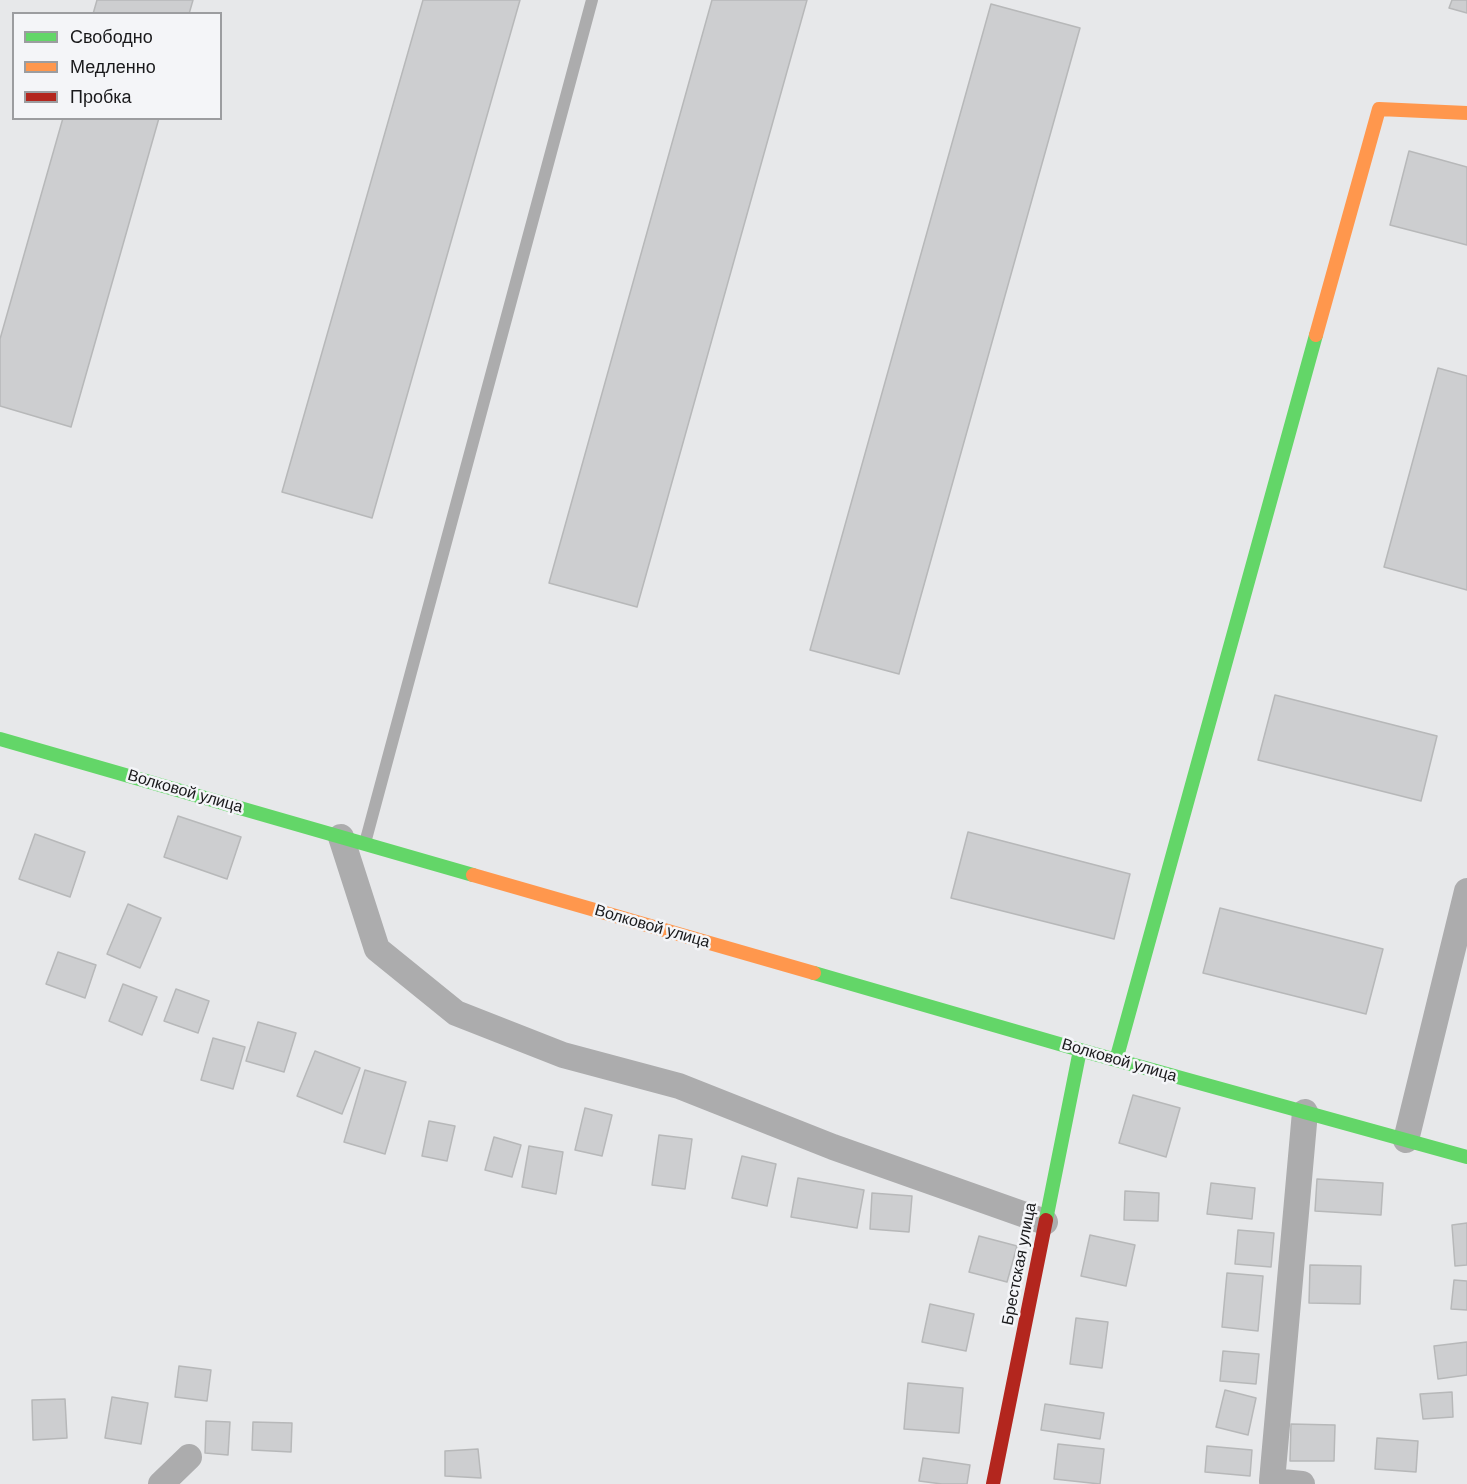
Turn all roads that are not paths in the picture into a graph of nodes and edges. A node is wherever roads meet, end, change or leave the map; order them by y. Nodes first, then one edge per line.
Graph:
1 (591, 0) edge
2 (1467, 112) edge
3 (0, 739) edge
4 (353, 841) junction
5 (1467, 891) edge
6 (1080, 1050) junction
7 (1116, 1060) junction
8 (1305, 1112) junction
9 (1406, 1140) junction
10 (1467, 1157) edge
11 (1046, 1222) junction
12 (189, 1457) dead end
13 (1272, 1482) edge
14 (161, 1484) edge
15 (993, 1484) edge
16 (1302, 1484) edge

1 - 4 lane
2 - 7 street
3 - 4 street, Волковой улица
4 - 6 street, Волковой улица
4 - 11 street
5 - 9 street
6 - 7 street, Волковой улица
6 - 11 street, Брестская улица
7 - 8 street, Волковой улица
8 - 9 street, Волковой улица
8 - 13 street
9 - 10 street, Волковой улица
11 - 15 street, Брестская улица
12 - 14 street
13 - 16 street

